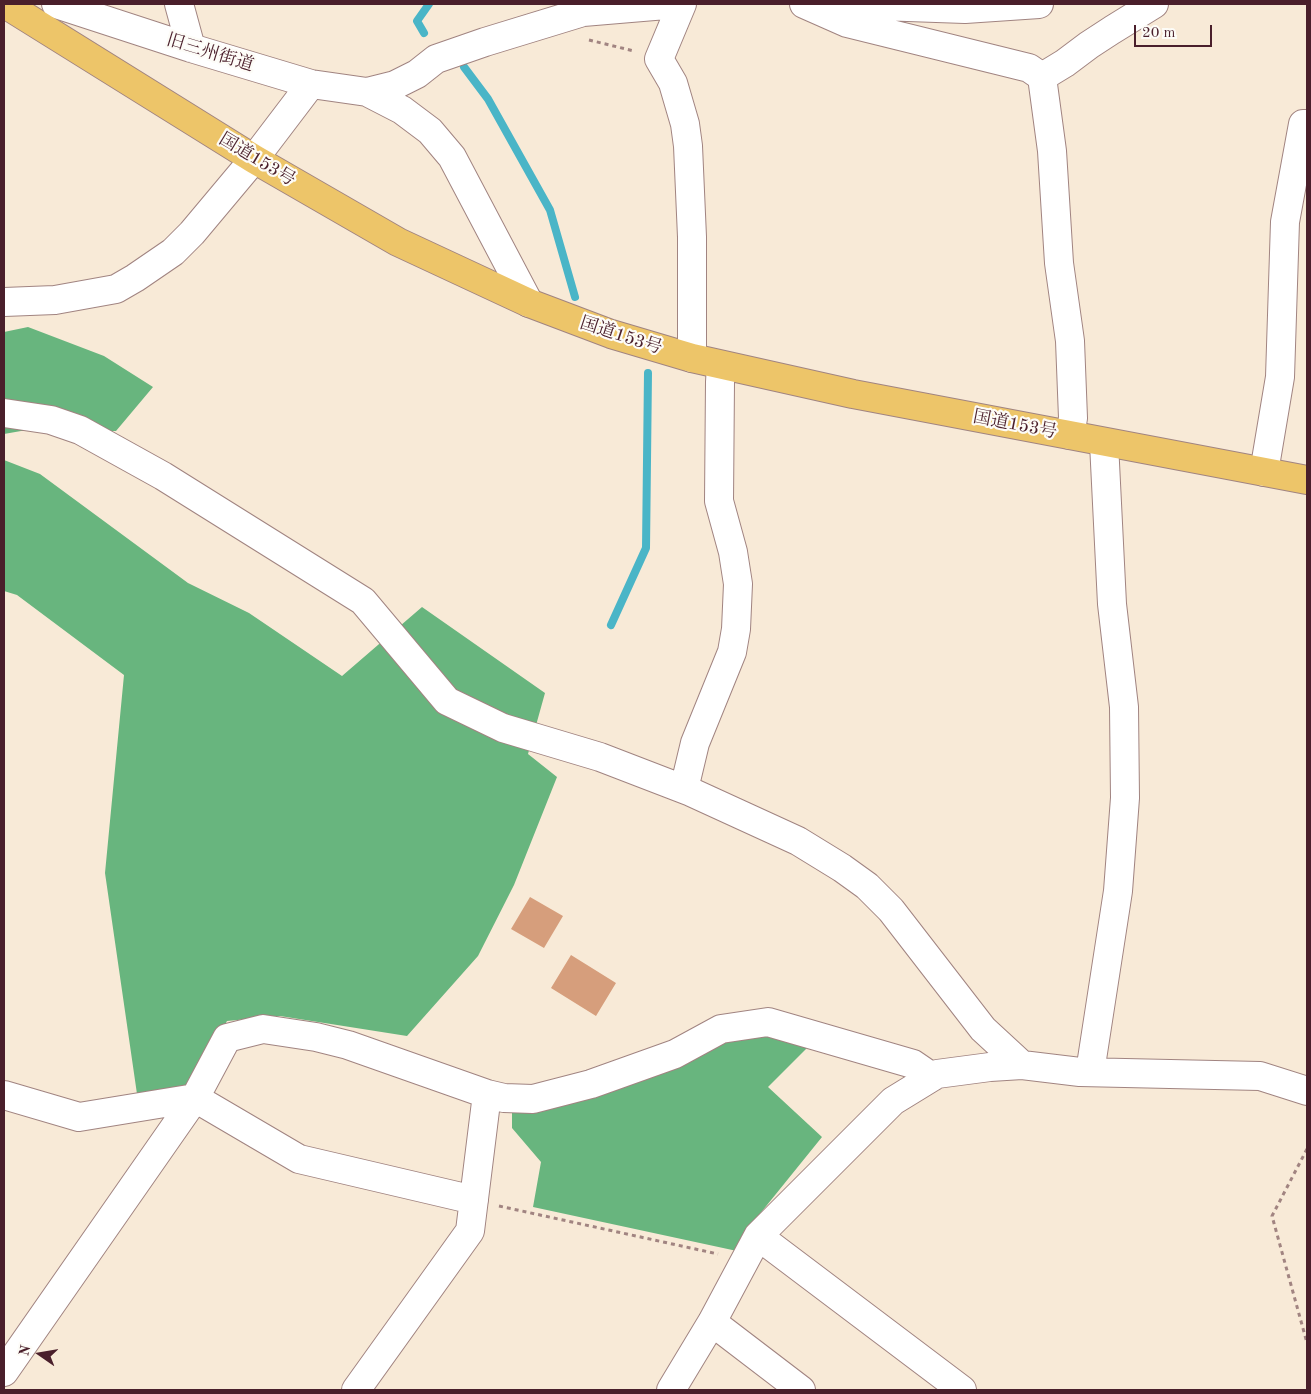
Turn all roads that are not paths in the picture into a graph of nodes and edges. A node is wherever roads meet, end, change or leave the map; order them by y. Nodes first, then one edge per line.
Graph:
1 (5, 4) edge
2 (56, 4) edge
3 (179, 4) edge
4 (680, 4) edge
5 (804, 4) edge
6 (822, 4) edge
7 (1039, 4) edge
8 (1154, 4) edge
9 (191, 48) junction
10 (1042, 77) junction
11 (311, 84) junction
12 (367, 92) junction
13 (1307, 124) edge
14 (254, 160) junction
15 (4, 302) edge
16 (530, 303) junction
17 (692, 358) junction
18 (722, 365) junction
19 (4, 414) edge
20 (1070, 435) junction
21 (1104, 443) junction
22 (1264, 472) junction
23 (1307, 480) edge
24 (684, 789) junction
25 (1022, 1065) junction
26 (1090, 1072) junction
27 (932, 1077) junction
28 (1307, 1091) edge
29 (487, 1094) junction
30 (4, 1095) edge
31 (195, 1098) junction
32 (474, 1200) junction
33 (758, 1236) junction
34 (712, 1322) junction
35 (4, 1372) edge
36 (356, 1390) edge
37 (671, 1390) edge
38 (801, 1390) edge
39 (962, 1390) edge

1 - 14 highway, 国道153号
2 - 9 street, 旧三州街道
3 - 9 street
4 - 12 street
4 - 17 street
5 - 10 street
6 - 7 street
8 - 10 street
9 - 11 street, 旧三州街道
10 - 20 street
11 - 12 street, 旧三州街道
11 - 14 street
12 - 16 street
13 - 22 street
14 - 15 street
14 - 16 highway, 国道153号
16 - 17 highway, 国道153号
17 - 18 highway, 国道153号
18 - 20 highway, 国道153号
18 - 24 street
19 - 24 street
20 - 21 highway, 国道153号
21 - 22 highway, 国道153号
21 - 26 street
22 - 23 highway, 国道153号
24 - 25 street
25 - 26 street
25 - 27 street
26 - 28 street
27 - 29 street
27 - 33 street
29 - 31 street
29 - 32 street
30 - 31 street
31 - 32 street
31 - 35 street
32 - 36 street
33 - 34 street
33 - 39 street
34 - 37 street
34 - 38 street

